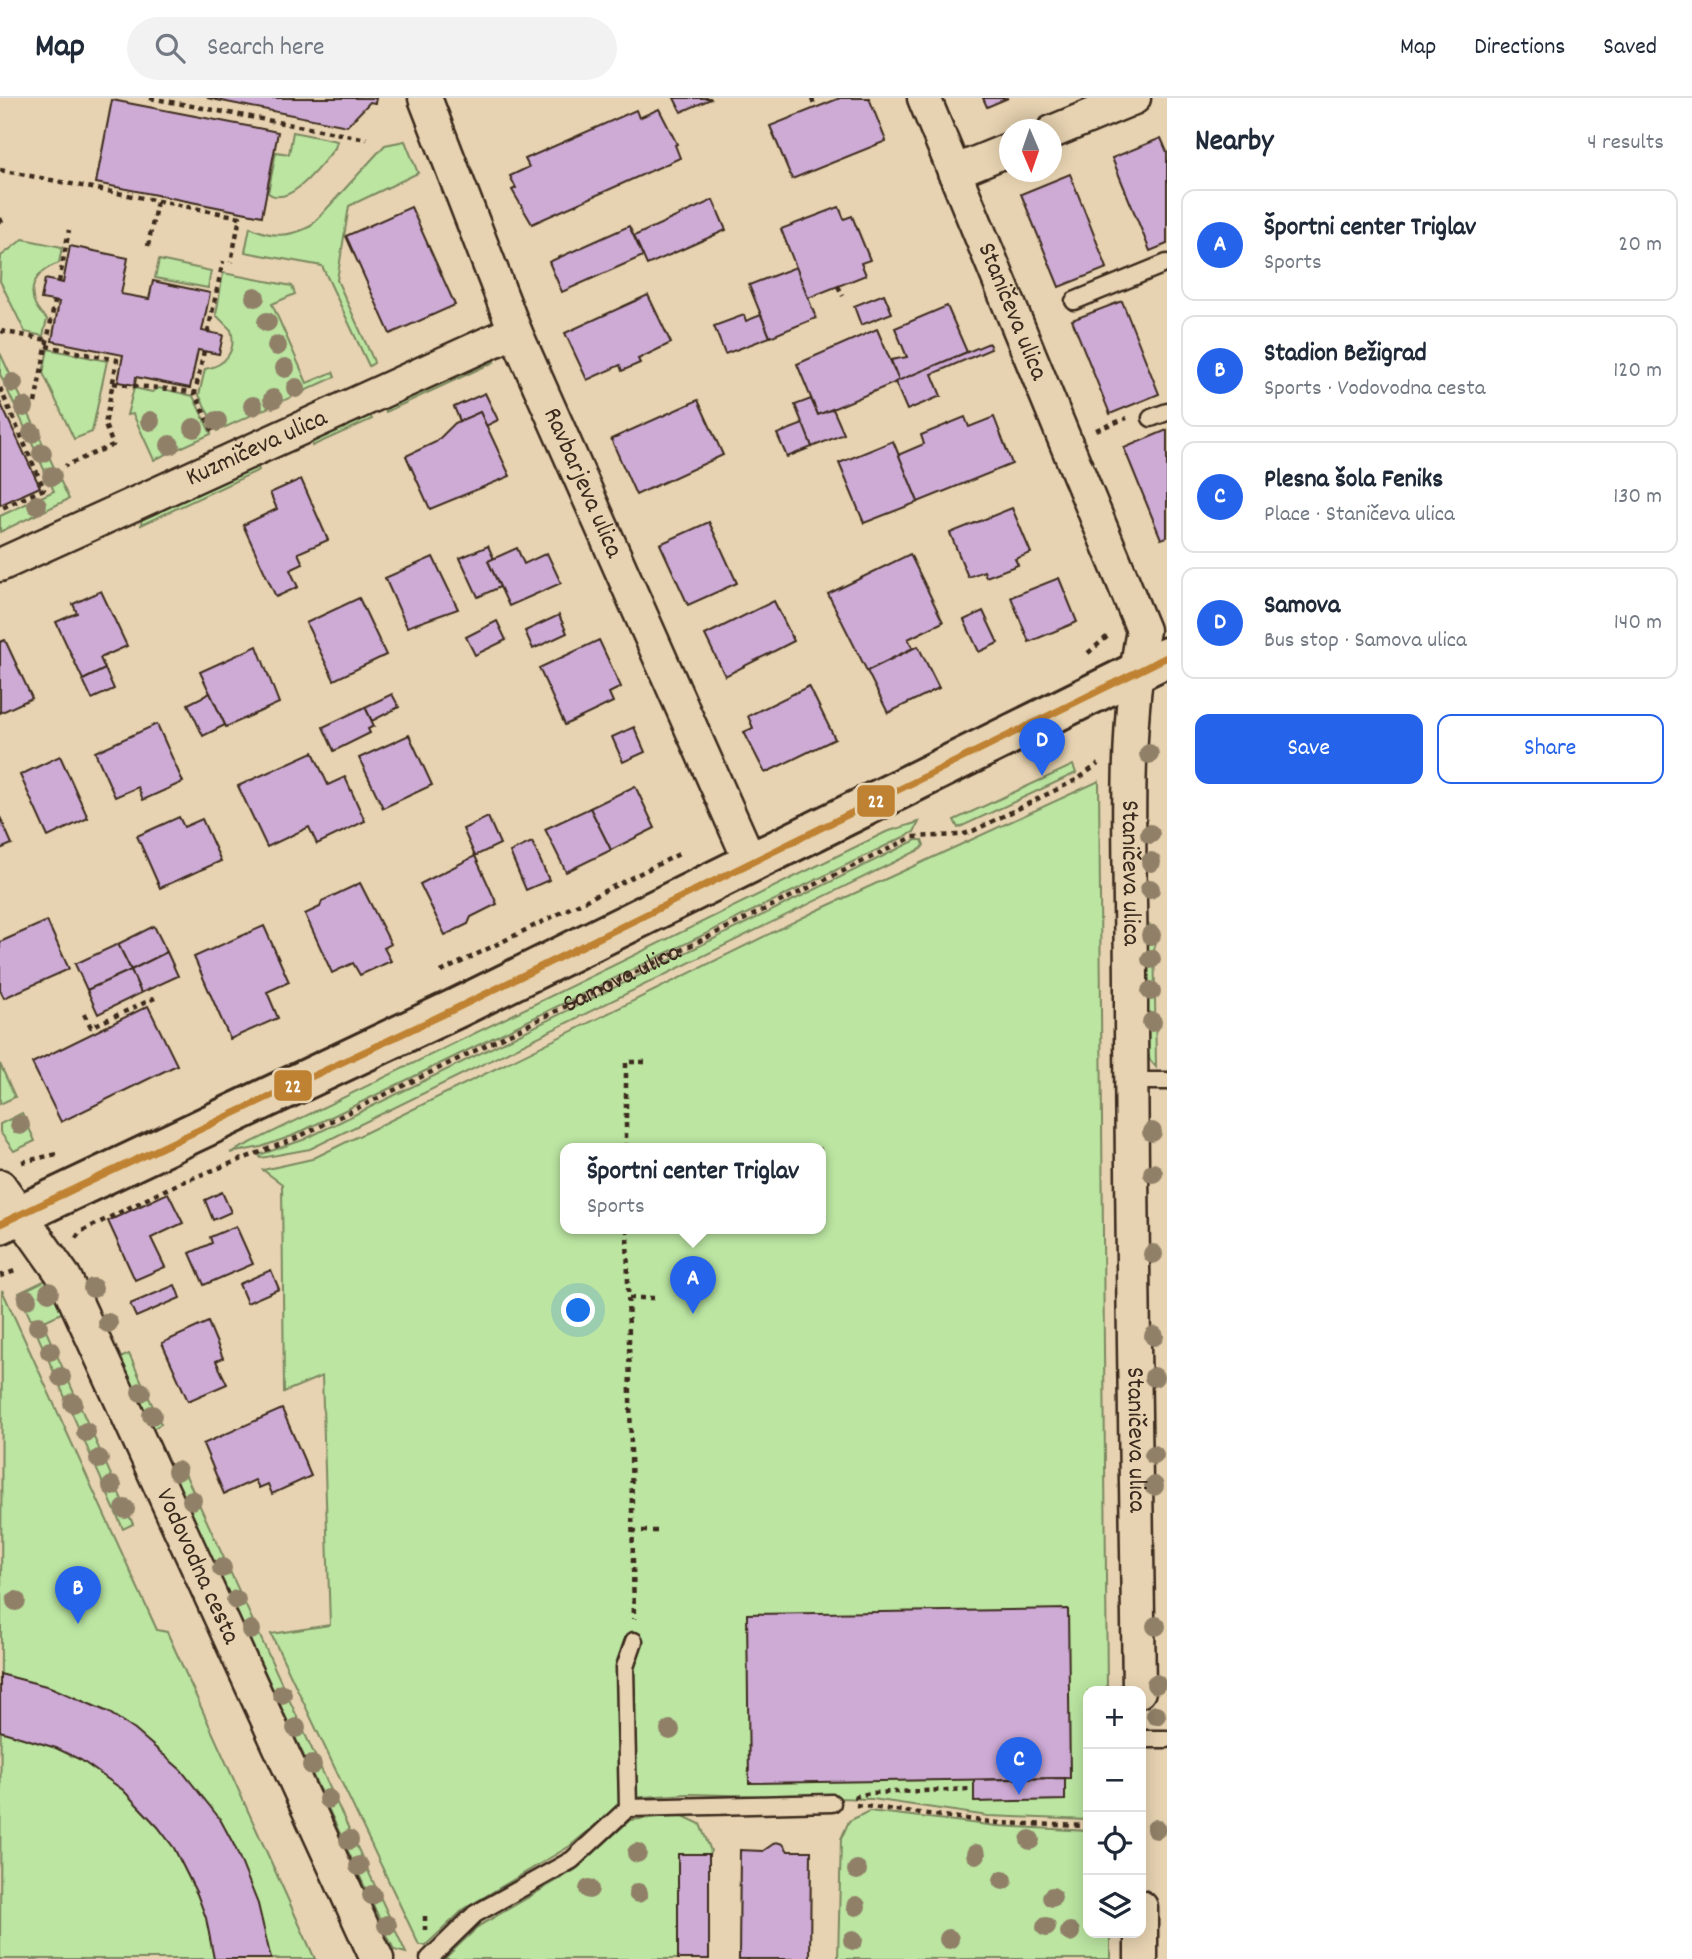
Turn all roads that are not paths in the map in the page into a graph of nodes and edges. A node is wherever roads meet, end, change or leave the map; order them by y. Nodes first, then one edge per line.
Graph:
1 (425, 98) edge
2 (924, 98) edge
3 (1134, 98) edge
4 (1062, 128) edge
5 (999, 154) edge
6 (954, 172) junction
7 (1167, 263) edge
8 (1074, 301) dead end
9 (515, 331) junction
10 (1167, 412) edge
11 (1151, 418) road end
12 (0, 565) edge
13 (1151, 666) edge
14 (751, 863) junction
15 (1131, 1081) junction
16 (1167, 1081) edge
17 (10, 1197) edge
18 (634, 1640) road end
19 (1139, 1686) edge
20 (1146, 1739) edge
21 (1167, 1739) edge
22 (832, 1803) road end
23 (628, 1808) junction
24 (1141, 1938) edge
25 (377, 1959) edge
26 (429, 1959) edge
27 (1141, 1959) edge

1 - 9 street, Ravbarjeva ulica
2 - 6 street, Staničeva ulica
3 - 4 street
5 - 6 street
6 - 13 street, Staničeva ulica
7 - 8 lane
9 - 12 street, Kuzmičeva ulica
9 - 14 street, Ravbarjeva ulica
10 - 11 lane
13 - 14 main road, Samova ulica
13 - 15 street, Staničeva ulica
14 - 17 main road, Samova ulica
15 - 16 lane
15 - 19 street, Staničeva ulica
17 - 25 street, Vodovodna cesta
18 - 23 lane
20 - 21 lane
22 - 23 lane
23 - 26 lane
24 - 27 street

